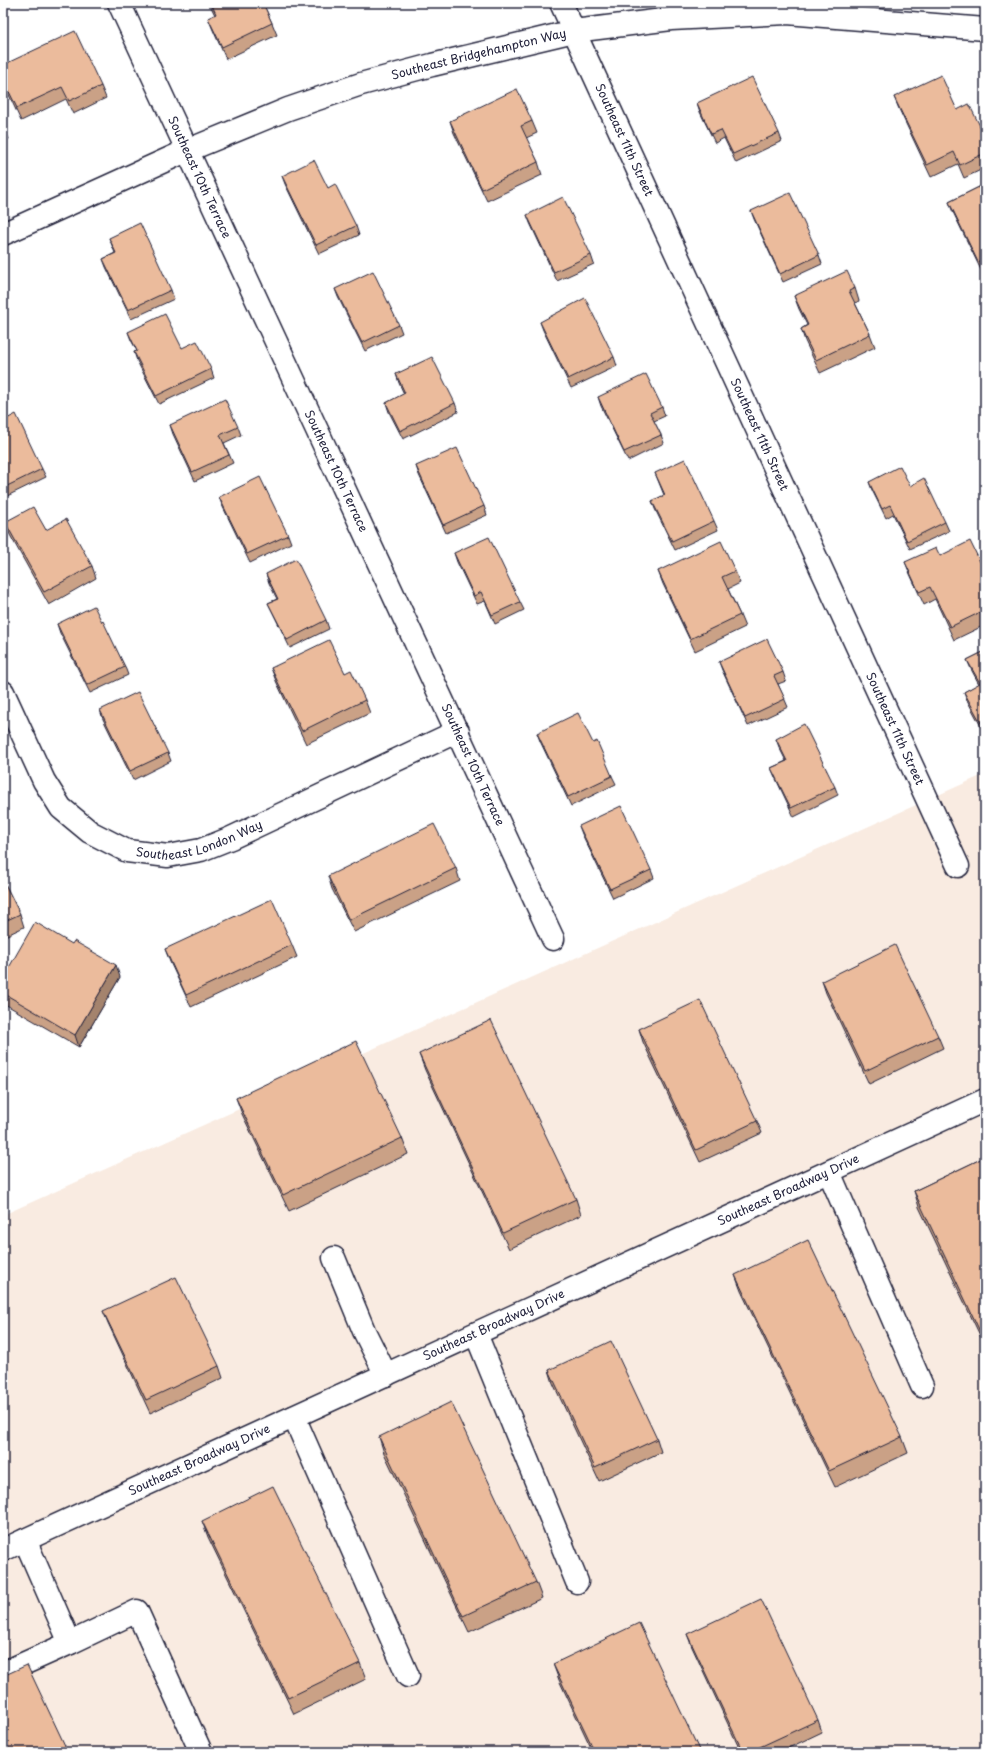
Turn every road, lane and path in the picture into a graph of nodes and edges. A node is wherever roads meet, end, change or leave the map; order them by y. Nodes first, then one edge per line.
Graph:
1 (119, 3) edge
2 (561, 3) edge
3 (985, 29) edge
4 (574, 32) junction
5 (186, 151) junction
6 (3, 234) edge
7 (3, 692) edge
8 (458, 731) junction
9 (958, 866) dead end
10 (553, 939) dead end
11 (985, 1100) edge
12 (829, 1172) junction
13 (334, 1258) dead end
14 (476, 1334) junction
15 (386, 1375) junction
16 (922, 1386) dead end
17 (294, 1417) junction
18 (25, 1540) junction
19 (3, 1550) edge
20 (577, 1582) dead end
21 (70, 1643) junction
22 (3, 1673) edge
23 (408, 1676) dead end
24 (201, 1752) edge

1 - 5 street, Southeast 10th Terrace
2 - 4 street, Southeast 11th Street
3 - 4 street, Southeast Bridgehampton Way
4 - 5 street, Southeast Bridgehampton Way
4 - 9 street, Southeast 11th Street
5 - 6 street, Southeast Bridgehampton Way
5 - 8 street, Southeast 10th Terrace
7 - 8 street, Southeast London Way
8 - 10 street, Southeast 10th Terrace
11 - 12 street, Southeast Broadway Drive
12 - 14 street, Southeast Broadway Drive
12 - 16 street
13 - 15 street
14 - 15 street, Southeast Broadway Drive
14 - 20 street
15 - 17 street, Southeast Broadway Drive
17 - 18 street, Southeast Broadway Drive
17 - 23 street
18 - 19 street, Southeast Broadway Drive
18 - 21 street
21 - 22 street
21 - 24 street

